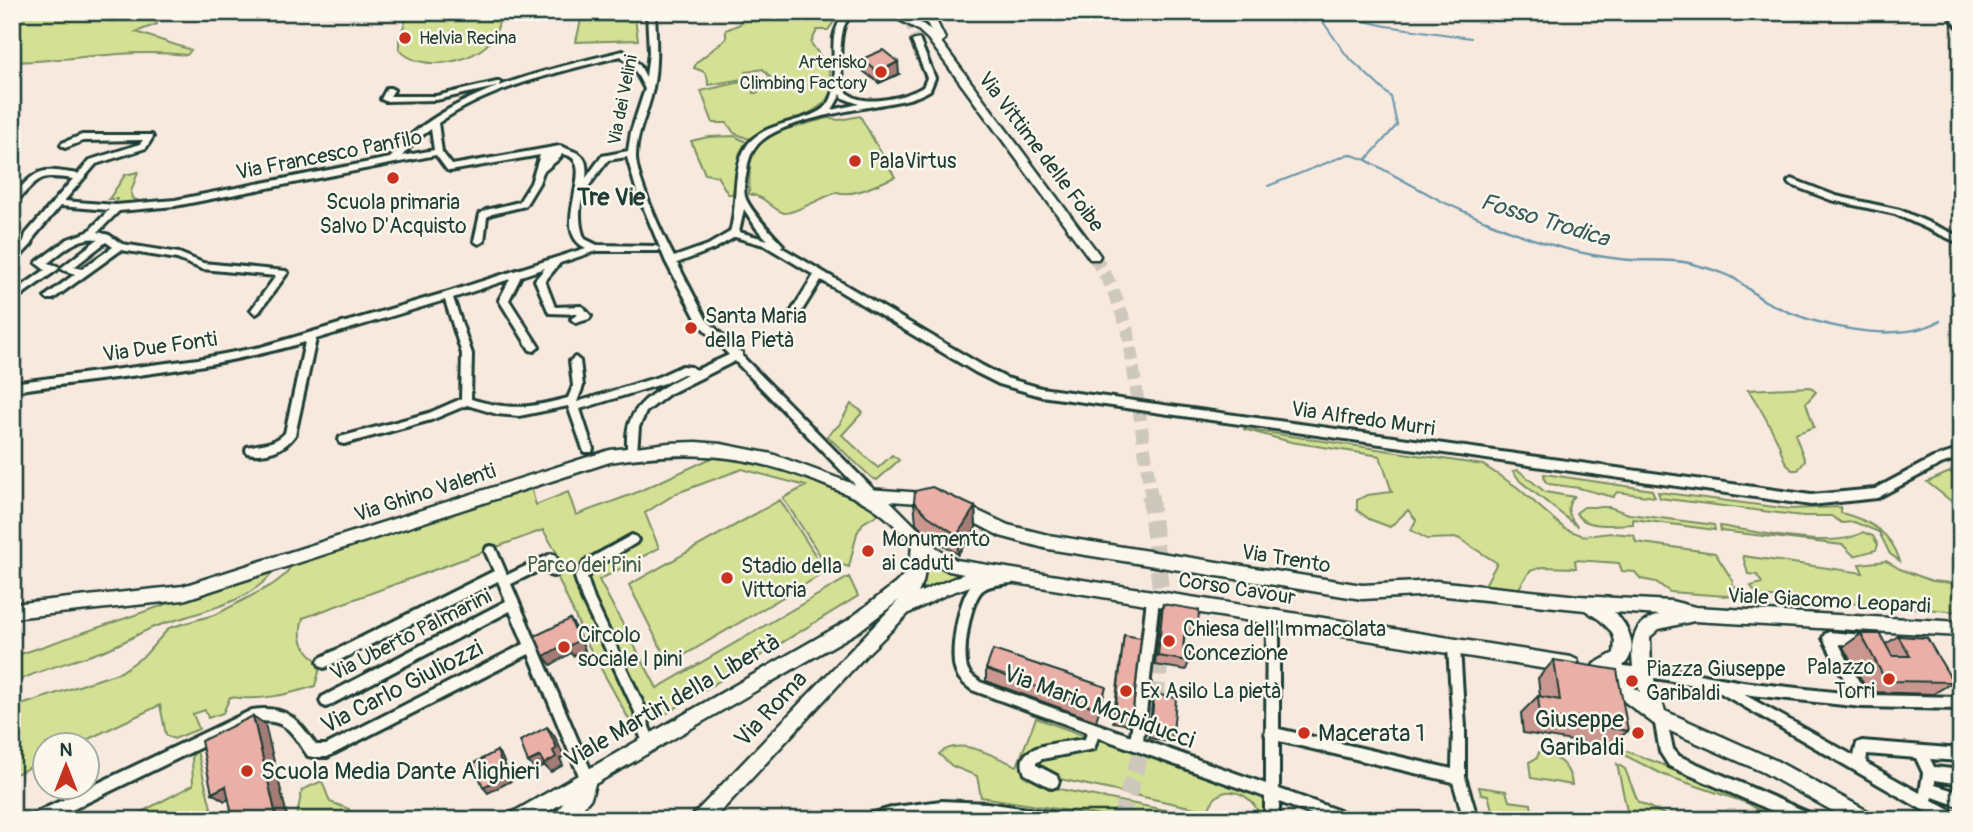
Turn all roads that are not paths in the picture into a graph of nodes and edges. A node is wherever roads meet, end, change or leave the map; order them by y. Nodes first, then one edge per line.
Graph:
1 (651, 12) edge
2 (859, 12) edge
3 (927, 12) edge
4 (938, 12) edge
5 (1950, 12) edge
6 (890, 14) dead end
7 (847, 15) edge
8 (901, 18) junction
9 (1961, 26) edge
10 (916, 41) tunnel mouth
11 (956, 72) junction
12 (523, 82) junction
13 (839, 83) junction
14 (649, 89) junction
15 (390, 90) dead end
16 (869, 105) junction
17 (818, 116) junction
18 (435, 124) junction
19 (65, 145) dead end
20 (560, 149) junction
21 (549, 151) junction
22 (438, 152) junction
23 (632, 153) junction
24 (393, 161) junction
25 (540, 170) junction
26 (78, 177) junction
27 (1792, 182) dead end
28 (580, 197) junction
29 (741, 198) junction
30 (12, 201) edge
31 (57, 204) junction
32 (116, 208) junction
33 (91, 234) junction
34 (106, 237) junction
35 (731, 237) junction
36 (479, 241) dead end
37 (1961, 241) edge
38 (657, 245) junction
39 (119, 247) junction
40 (596, 248) junction
41 (786, 254) junction
42 (1094, 256) tunnel mouth
43 (12, 260) edge
44 (558, 260) junction
45 (671, 261) junction
46 (50, 268) junction
47 (66, 268) junction
48 (518, 272) junction
49 (85, 273) junction
50 (820, 274) junction
51 (17, 294) dead end
52 (448, 296) junction
53 (50, 297) dead end
54 (256, 310) dead end
55 (793, 317) dead end
56 (576, 319) dead end
57 (311, 337) junction
58 (534, 346) dead end
59 (738, 355) junction
60 (575, 361) dead end
61 (695, 377) junction
62 (12, 387) edge
63 (466, 401) junction
64 (573, 404) junction
65 (344, 440) dead end
66 (588, 449) dead end
67 (251, 450) dead end
68 (632, 452) junction
69 (1961, 453) edge
70 (866, 492) junction
71 (915, 497) junction
72 (903, 526) junction
73 (632, 540) dead end
74 (919, 544) junction
75 (491, 551) dead end
76 (918, 570) junction
77 (553, 571) dead end
78 (988, 573) junction
79 (1014, 577) junction
80 (502, 578) junction
81 (1153, 599) junction
82 (1579, 603) junction
83 (513, 604) junction
84 (903, 608) junction
85 (12, 611) edge
86 (1695, 614) junction
87 (1273, 618) junction
88 (853, 626) junction
89 (1961, 629) edge
90 (1621, 634) junction
91 (1858, 639) edge
92 (531, 647) junction
93 (1454, 647) junction
94 (1639, 650) junction
95 (324, 662) dead end
96 (1594, 669) junction
97 (1665, 675) junction
98 (1645, 677) junction
99 (1708, 681) junction
100 (326, 701) dead end
101 (1862, 701) junction
102 (1961, 703) edge
103 (1660, 718) junction
104 (1094, 731) junction
105 (1271, 733) junction
106 (650, 743) junction
107 (1136, 745) junction
108 (1920, 752) junction
109 (1961, 755) edge
110 (1859, 766) junction
111 (1930, 774) junction
112 (1458, 777) junction
113 (1961, 777) edge
114 (587, 778) junction
115 (1052, 780) dead end
116 (1274, 794) junction
117 (1926, 796) junction
118 (1961, 800) edge
119 (540, 806) junction
120 (36, 820) edge
121 (516, 820) edge
122 (559, 820) edge
123 (700, 820) edge
124 (872, 820) edge
125 (1056, 820) edge
126 (1272, 820) edge
127 (1346, 820) edge
128 (1471, 820) edge
129 (1809, 820) edge
130 (1867, 820) edge
131 (1954, 820) edge

1 - 14 street, Via dei Velini
2 - 7 street
3 - 8 main road
3 - 11 main road, Via Vittime delle Foibe
4 - 11 main road
5 - 9 street
6 - 8 main road, Via Vittime delle Foibe
7 - 13 street
8 - 11 main road, Via Vittime delle Foibe
10 - 16 street
11 - 42 main road, Via Vittime delle Foibe
12 - 14 street
12 - 15 street
12 - 18 street
13 - 16 street
13 - 17 street
14 - 23 street, Via dei Velini
16 - 17 street
17 - 29 street
18 - 22 street
18 - 24 street
19 - 26 street
20 - 21 street, Via Francesco Panfilo
20 - 25 street
20 - 28 street
21 - 22 street, Via Francesco Panfilo
21 - 25 street
22 - 24 street, Via Francesco Panfilo
23 - 28 street
23 - 38 street, Via dei Velini
24 - 32 street, Via Francesco Panfilo
25 - 36 street
26 - 30 street
26 - 31 street
27 - 37 street
28 - 40 street
29 - 35 street
29 - 41 street
31 - 32 street, Via Francesco Panfilo
31 - 43 street
32 - 33 street
33 - 34 street
33 - 46 street
34 - 39 street
34 - 47 street
35 - 41 street
35 - 45 street
38 - 40 street, Via Due Fonti
38 - 45 street
39 - 49 street
39 - 54 street
40 - 44 street, Via Due Fonti
41 - 50 street, Via Alfredo Murri
44 - 48 street, Via Due Fonti
44 - 56 street
45 - 59 street
46 - 47 street
46 - 51 street
47 - 49 street
48 - 52 street, Via Due Fonti
48 - 58 street
49 - 53 street
50 - 55 street
50 - 69 street, Via Alfredo Murri
52 - 57 street, Via Due Fonti
52 - 63 street
57 - 62 street, Via Due Fonti
57 - 67 street
59 - 61 street
59 - 70 street
60 - 64 street
61 - 64 street
61 - 68 street
63 - 64 street
63 - 65 street
64 - 66 street
68 - 70 main road, Via Ghino Valenti
68 - 85 main road, Via Ghino Valenti
70 - 71 main road
70 - 72 main road
71 - 72 main road
71 - 82 main road, Via Trento
72 - 74 main road, Corso Cavour
73 - 106 street
74 - 76 main road
74 - 78 main road, Corso Cavour
75 - 80 street
76 - 84 main road
76 - 88 main road
77 - 80 street
78 - 79 main road, Corso Cavour
78 - 84 main road
79 - 81 main road, Corso Cavour
79 - 104 street, Via Mario Morbiducci
80 - 83 street
80 - 95 street
81 - 87 main road, Corso Cavour
81 - 107 street
82 - 86 main road, Via Trento
82 - 90 main road
83 - 92 street
83 - 100 street, Via Uberto Palmarini
84 - 88 main road
84 - 123 main road, Via Roma
86 - 89 main road, Viale Giacomo Leopardi
86 - 94 main road
87 - 93 main road, Corso Cavour
87 - 105 street
88 - 106 main road, Viale Martiri della Libertà
90 - 94 street
90 - 96 main road
91 - 101 street
92 - 114 street
92 - 120 street, Via Carlo Giuliozzi
93 - 96 main road, Corso Cavour
93 - 112 street
94 - 97 street
94 - 98 main road
96 - 98 main road, Corso Cavour
96 - 103 main road
97 - 98 street
97 - 99 street
98 - 103 main road
99 - 101 street
99 - 110 street
101 - 102 street
103 - 129 street
103 - 130 main road
104 - 107 street, Via Mario Morbiducci
104 - 115 street
105 - 112 street
105 - 116 street
106 - 114 main road, Viale Martiri della Libertà
107 - 116 street, Via Mario Morbiducci
108 - 109 street
108 - 110 street
108 - 111 street
110 - 117 street
111 - 113 street
111 - 117 street
112 - 128 street
114 - 119 main road, Viale Martiri della Libertà
114 - 122 main road
116 - 126 street
116 - 127 street, Via Mario Morbiducci
117 - 118 street
117 - 131 street
119 - 121 main road, Viale Martiri della Libertà
119 - 122 main road
124 - 125 street

